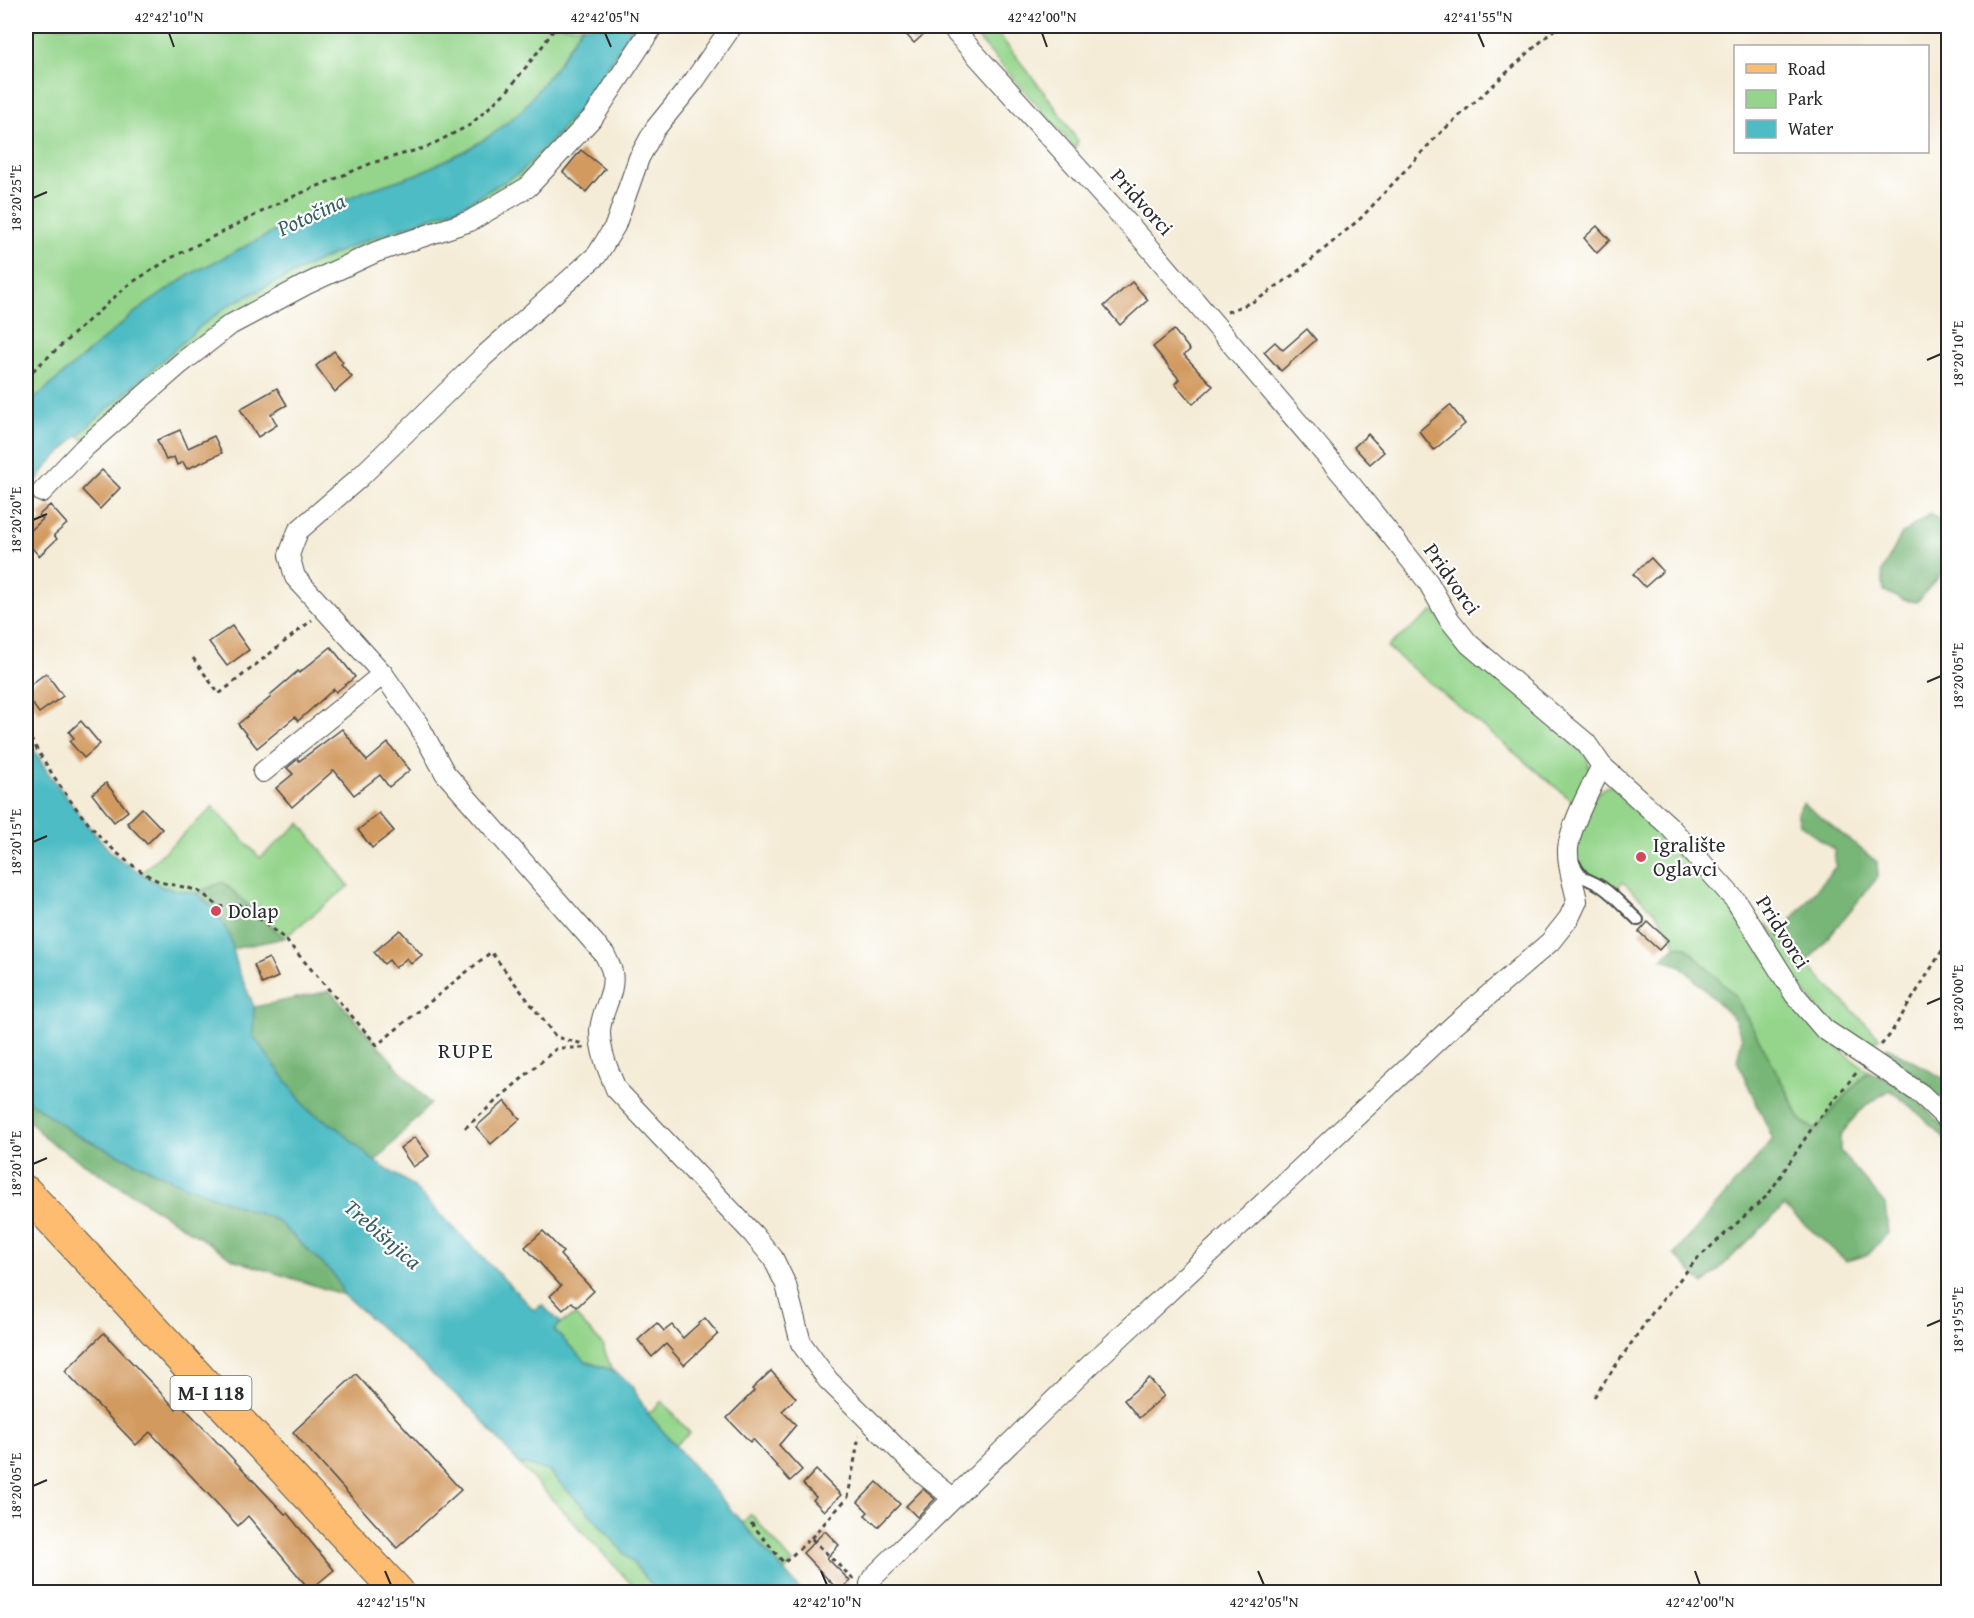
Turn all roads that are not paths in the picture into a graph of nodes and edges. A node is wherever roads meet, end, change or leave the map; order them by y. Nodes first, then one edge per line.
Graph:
1 (653, 26) edge
2 (732, 26) edge
3 (951, 26) edge
4 (42, 492) dead end
5 (383, 674) junction
6 (1602, 765) junction
7 (263, 772) dead end
8 (1568, 848) junction
9 (1638, 920) dead end
10 (1948, 1120) edge
11 (26, 1192) edge
12 (953, 1498) junction
13 (871, 1588) edge
14 (398, 1593) edge

1 - 4 street
2 - 5 street
3 - 6 street, Pridvorci
5 - 7 street
5 - 12 street
6 - 8 street
6 - 10 street, Pridvorci
8 - 9 lane
8 - 12 street
11 - 14 main road, M-I 118
12 - 13 street

